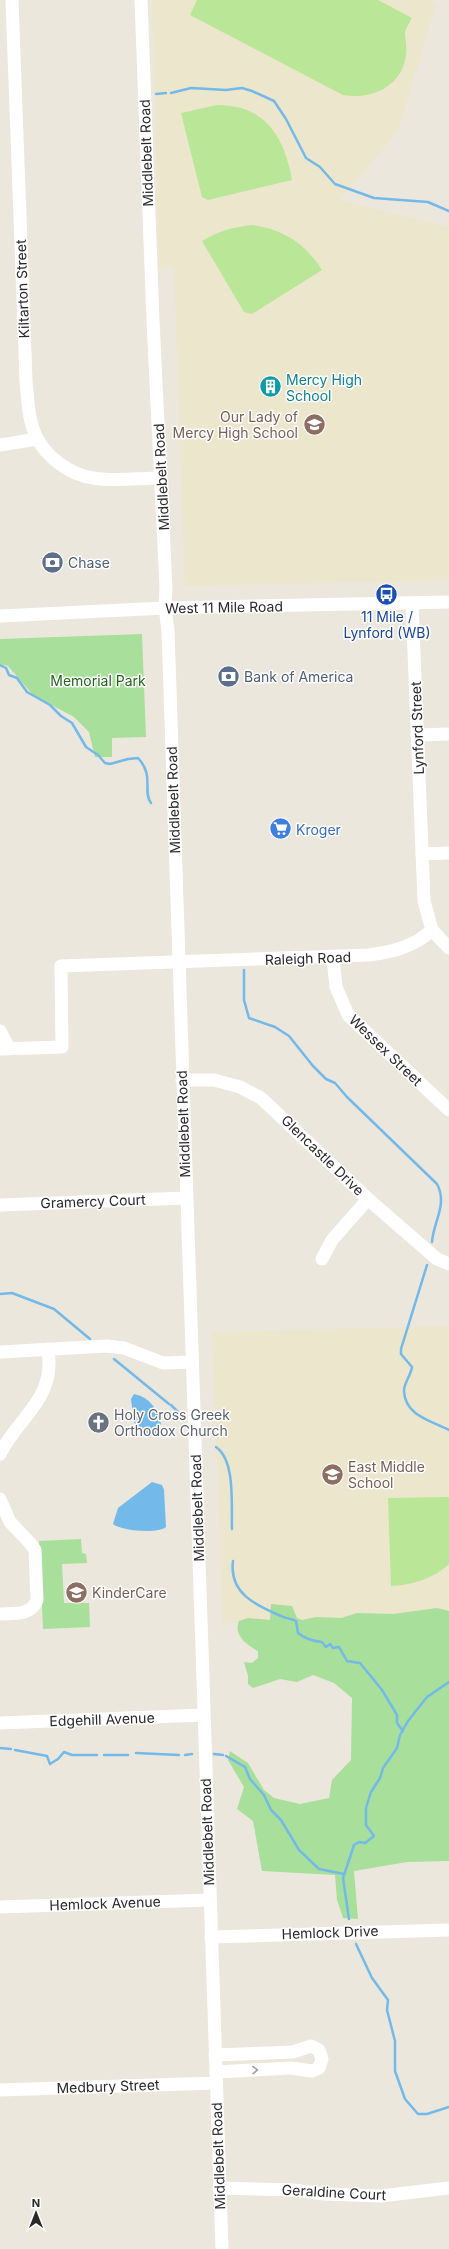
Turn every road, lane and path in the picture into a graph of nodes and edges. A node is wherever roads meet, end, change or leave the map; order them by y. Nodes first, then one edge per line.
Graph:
1 (12, 0) edge
2 (141, 0) edge
3 (37, 439) junction
4 (0, 445) edge
5 (160, 478) junction
6 (449, 602) edge
7 (412, 603) junction
8 (165, 608) junction
9 (0, 616) edge
10 (449, 734) edge
11 (417, 735) junction
12 (449, 853) edge
13 (422, 854) junction
14 (432, 930) junction
15 (449, 948) edge
16 (333, 958) junction
17 (178, 962) junction
18 (0, 1031) edge
19 (4, 1048) edge
20 (182, 1080) junction
21 (449, 1110) edge
22 (186, 1198) junction
23 (368, 1199) junction
24 (0, 1205) edge
25 (322, 1259) dead end
26 (449, 1264) edge
27 (48, 1349) junction
28 (0, 1352) edge
29 (191, 1362) junction
30 (0, 1454) edge
31 (0, 1499) edge
32 (0, 1614) edge
33 (203, 1715) junction
34 (0, 1722) edge
35 (209, 1900) junction
36 (0, 1907) edge
37 (449, 1930) edge
38 (211, 1937) junction
39 (215, 2055) junction
40 (216, 2077) junction
41 (0, 2090) edge
42 (219, 2188) junction
43 (449, 2188) edge
44 (222, 2249) edge

1 - 3 street, Kiltarton Street
2 - 5 street, Middlebelt Road
3 - 4 street
3 - 5 street, Kiltarton Street
5 - 8 street, Middlebelt Road
6 - 7 street, West 11 Mile Road
7 - 8 street, West 11 Mile Road
7 - 11 street, Lynford Street
8 - 9 street, West 11 Mile Road
8 - 17 street, Middlebelt Road
10 - 11 street
11 - 13 street, Lynford Street
12 - 13 street
13 - 14 street, Lynford Street
14 - 15 street
14 - 16 street, Raleigh Road
16 - 17 street, Raleigh Road
16 - 21 street, Wessex Street
17 - 19 street, Raleigh Road
17 - 20 street, Middlebelt Road
18 - 19 street
20 - 22 street, Middlebelt Road
20 - 23 street, Glencastle Drive
22 - 24 street, Gramercy Court
22 - 29 street, Middlebelt Road
23 - 25 street
23 - 26 street, Glencastle Drive
27 - 28 street
27 - 29 street
27 - 30 street
29 - 33 street, Middlebelt Road
31 - 32 street
33 - 34 street, Edgehill Avenue
33 - 35 street, Middlebelt Road
35 - 36 street, Hemlock Avenue
35 - 38 street, Middlebelt Road
37 - 38 street, Hemlock Drive
38 - 39 street, Middlebelt Road
39 - 40 street, Middlebelt Road
40 -> 39 street, Medbury Street
40 - 41 street, Medbury Street
40 - 42 street, Middlebelt Road
42 - 43 street, Geraldine Court
42 - 44 street, Middlebelt Road

